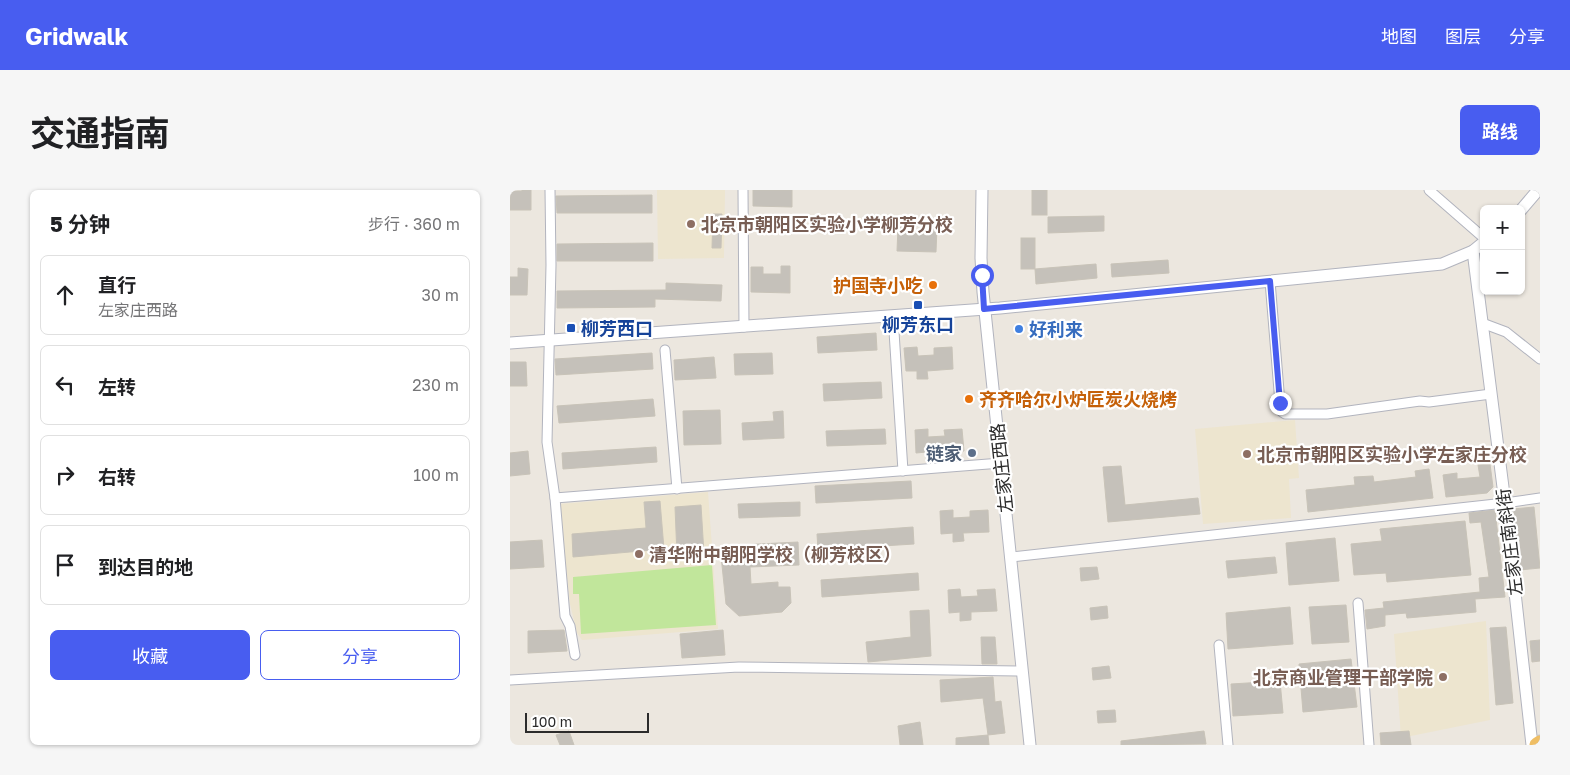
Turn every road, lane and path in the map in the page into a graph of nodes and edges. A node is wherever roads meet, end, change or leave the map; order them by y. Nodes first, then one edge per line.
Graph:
1 (550, 190) edge
2 (743, 190) edge
3 (982, 190) edge
4 (1429, 190) edge
5 (1537, 195) edge
6 (1525, 206) edge
7 (1480, 235) edge
8 (1480, 245) edge
9 (1473, 251) junction
10 (1270, 281) junction
11 (984, 309) junction
12 (893, 316) junction
13 (1482, 323) junction
14 (744, 326) junction
15 (548, 341) junction
16 (510, 343) edge
17 (665, 350) dead end
18 (1540, 359) edge
19 (1491, 394) junction
20 (1001, 463) junction
21 (903, 471) junction
22 (677, 489) junction
23 (555, 498) junction
24 (1540, 498) edge
25 (1505, 503) junction
26 (1011, 557) junction
27 (1358, 603) dead end
28 (1219, 644) dead end
29 (575, 655) dead end
30 (1022, 671) junction
31 (510, 680) edge
32 (1030, 745) edge
33 (1228, 745) edge
34 (1369, 745) edge
35 (1532, 745) edge

1 - 15 street
2 - 14 street
3 - 11 street, 左家庄西路
4 - 7 street
5 - 6 street
8 - 9 street
9 - 10 street
9 - 13 street, 左家庄南斜街
10 - 11 street
10 - 19 street
11 - 12 street
11 - 20 street, 左家庄西路
12 - 14 street
12 - 21 street
13 - 18 street
13 - 19 street, 左家庄南斜街
14 - 15 street
15 - 16 street
15 - 23 street
17 - 22 street
19 - 25 street, 左家庄南斜街
20 - 21 street
20 - 26 street, 左家庄西路
21 - 22 street
22 - 23 street
23 - 29 street
24 - 25 street
25 - 26 street
25 - 35 street, 左家庄南斜街
26 - 30 street, 左家庄西路
27 - 34 street
28 - 33 street
30 - 31 street
30 - 32 street, 左家庄西路

